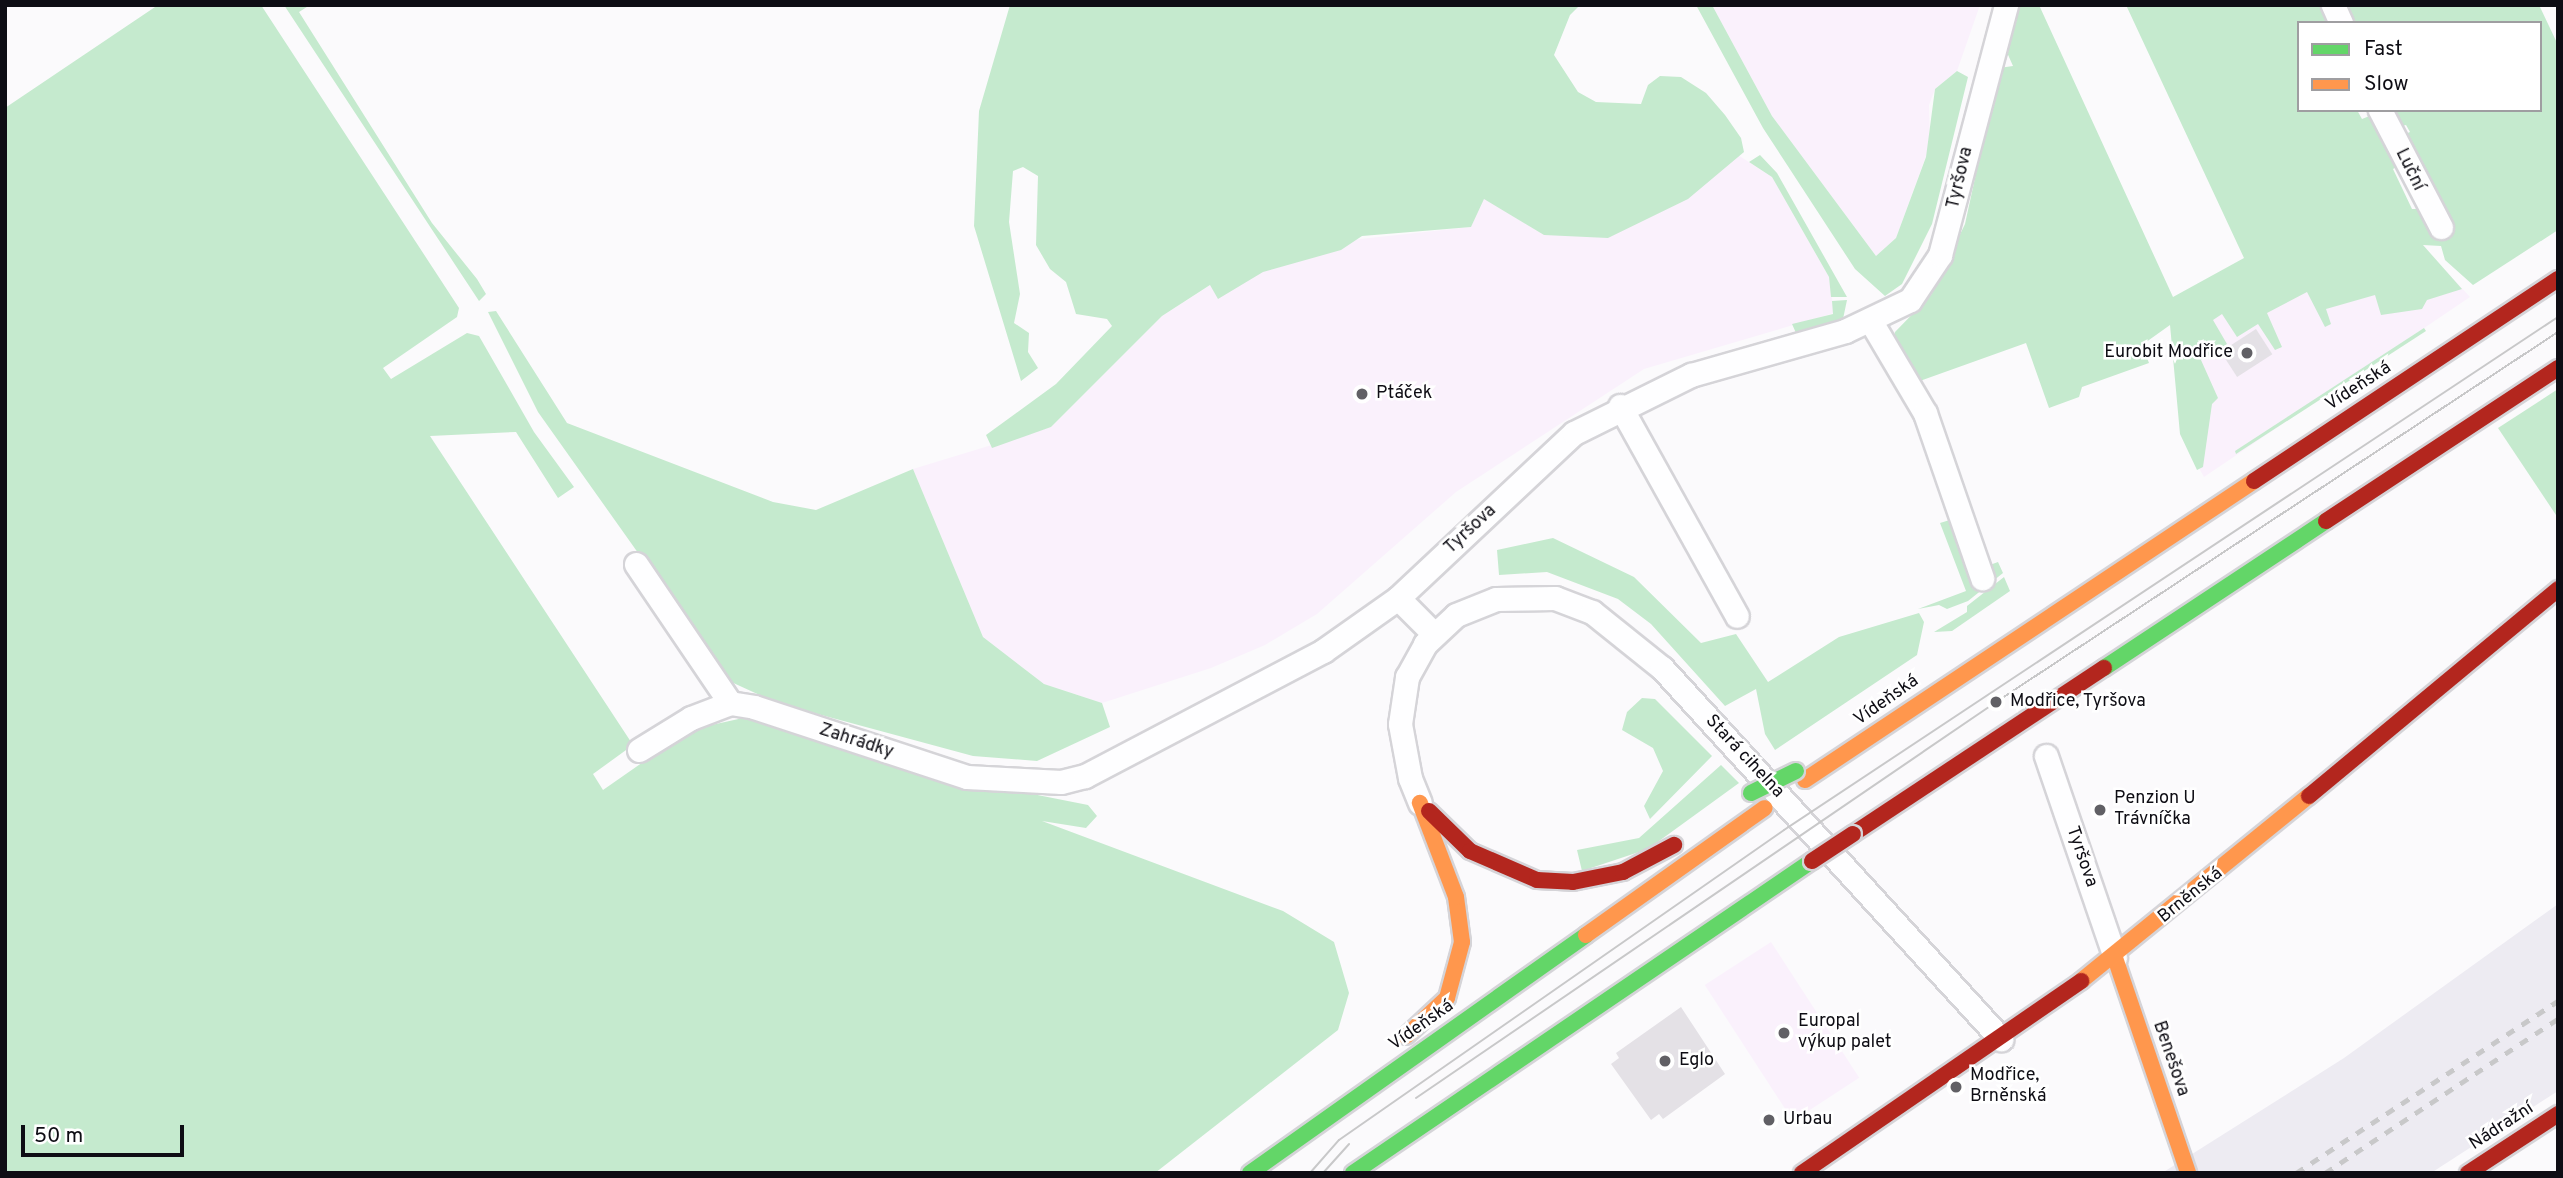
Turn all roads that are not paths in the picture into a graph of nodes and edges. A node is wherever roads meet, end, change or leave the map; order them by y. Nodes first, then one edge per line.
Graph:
1 (2006, 5) edge
2 (2333, 5) edge
3 (2340, 21) edge
4 (2382, 112) edge
5 (2441, 228) dead end
6 (2558, 279) edge
7 (1870, 320) junction
8 (2558, 368) edge
9 (1620, 406) junction
10 (636, 564) dead end
11 (1982, 578) dead end
12 (2558, 590) edge
13 (1398, 598) junction
14 (1737, 616) dead end
15 (1434, 634) junction
16 (730, 704) junction
17 (639, 750) dead end
18 (2046, 756) dead end
19 (1084, 776) joint
20 (1800, 776) junction
21 (1746, 797) dead end
22 (1420, 803) junction
23 (1687, 836) dead end
24 (2115, 958) junction
25 (2001, 1039) junction
26 (1391, 1047) dead end
27 (1310, 1110) dead end
28 (2558, 1114) edge
29 (1280, 1151) junction
30 (2185, 1166) edge
31 (1250, 1173) edge
32 (1354, 1173) edge
33 (1802, 1173) edge
34 (2468, 1173) edge

1 - 7 street, Tyršova
2 - 3 street
4 - 5 street, Luční
6 - 20 main road, Vídeňská
7 - 9 street, Tyršova
7 - 11 street
8 - 32 main road, bridge
9 - 13 street, Tyršova
9 - 14 street
10 - 16 street
12 - 24 main road, Brněnská
13 - 15 street
13 - 19 street, Tyršova
15 - 22 street
15 - 25 street, Stará cihelna
16 - 17 street, Zahrádky
16 - 19 street, Zahrádky
18 - 24 street, Tyršova
20 - 21 main road, bridge
20 - 29 main road, Vídeňská
22 - 23 main road
22 - 26 main road
24 - 25 main road, Brněnská
24 - 30 main road, Benešova
25 - 33 main road, Brněnská
27 - 29 main road
28 - 34 main road, Nádražní
29 - 31 main road, Vídeňská

